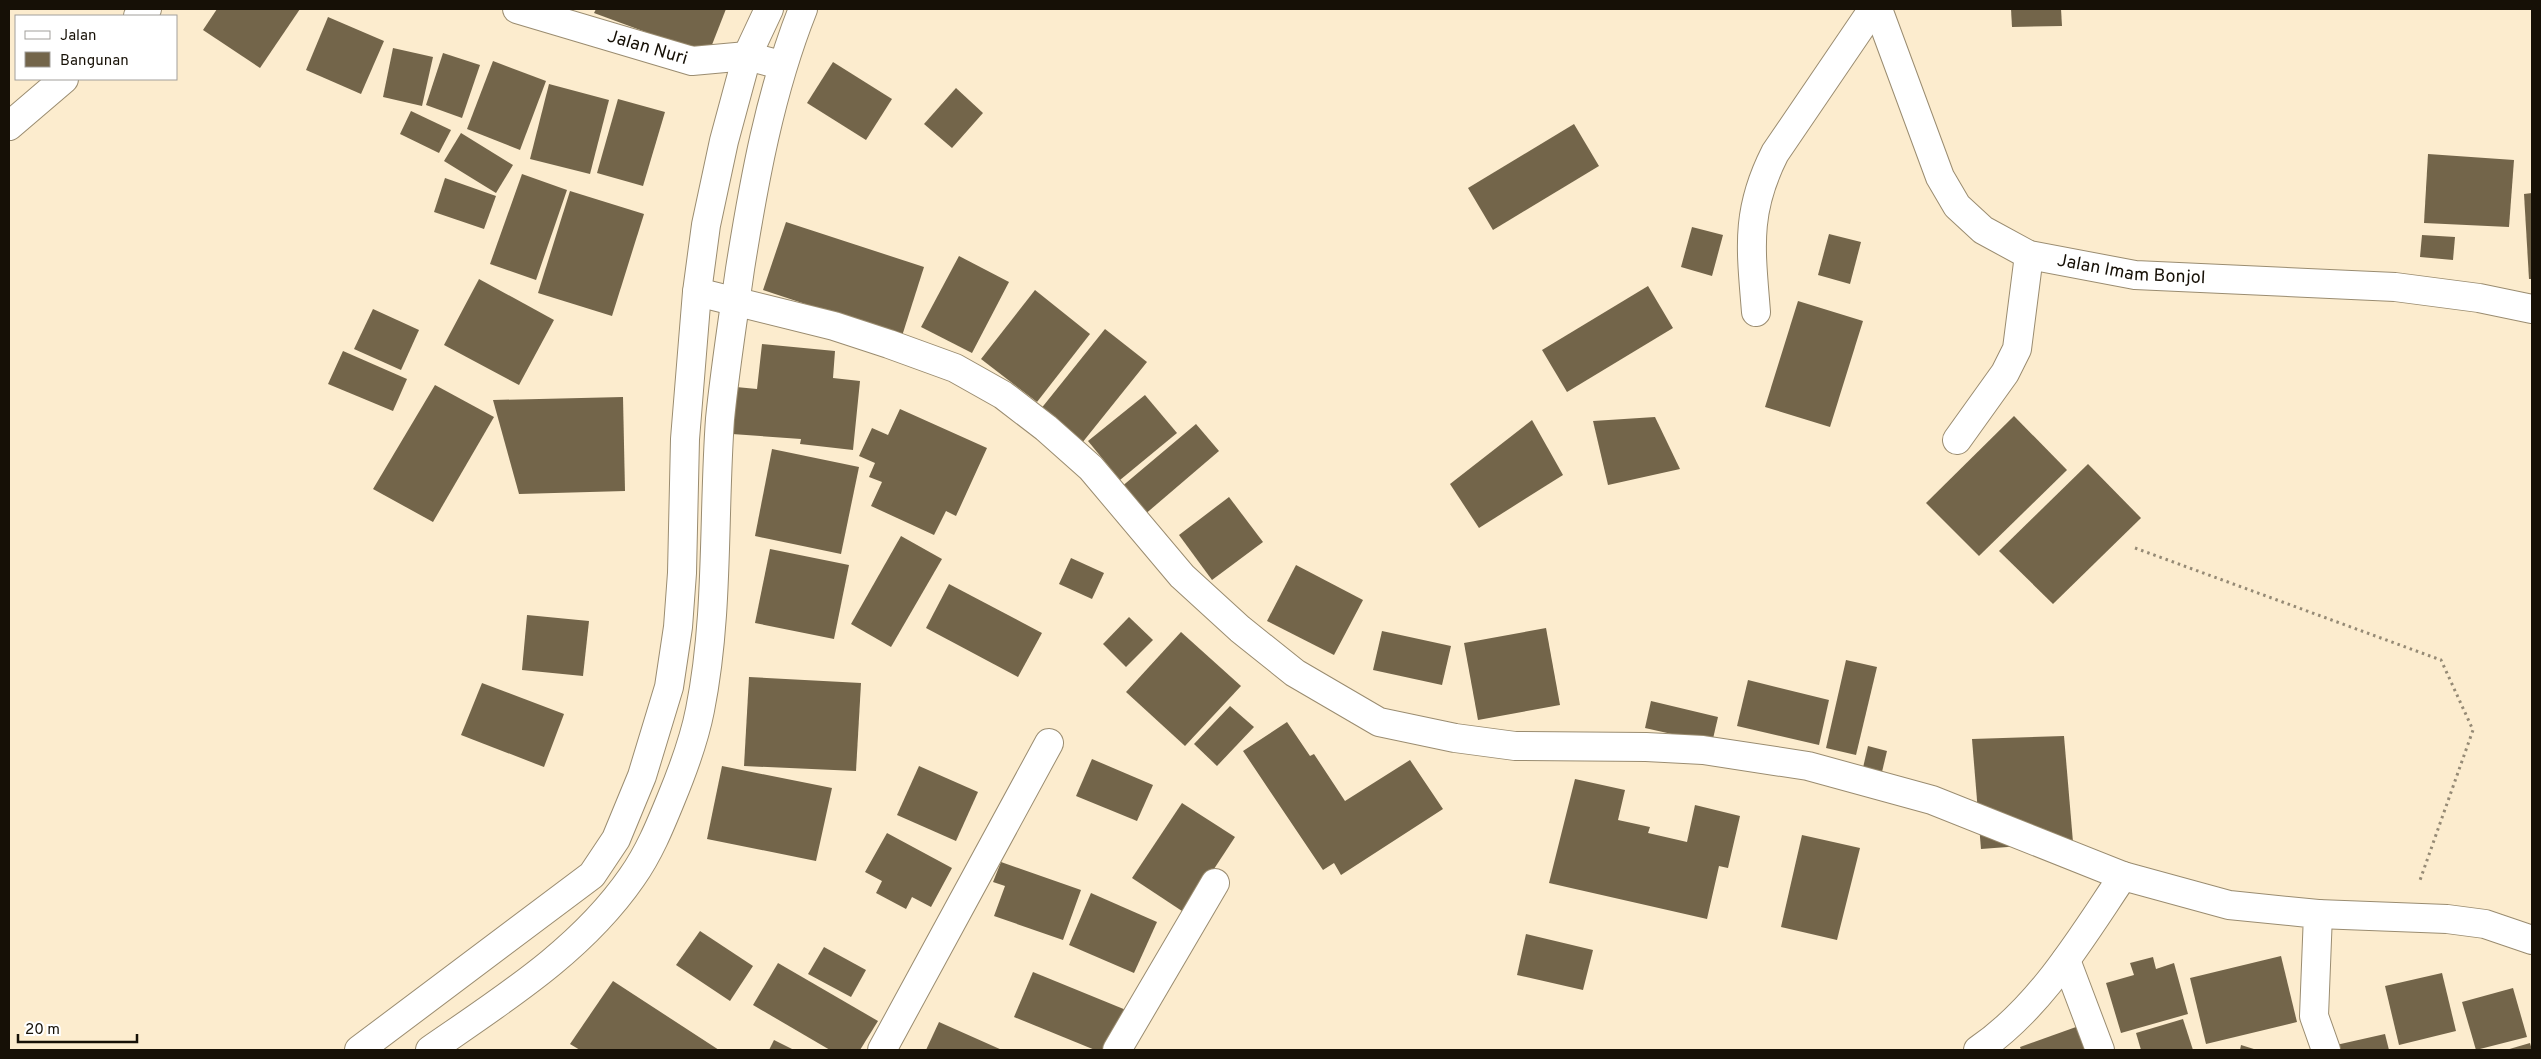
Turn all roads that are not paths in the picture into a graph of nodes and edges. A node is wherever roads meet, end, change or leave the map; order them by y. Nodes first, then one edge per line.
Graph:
1 (517, 9) edge
2 (769, 9) edge
3 (803, 9) edge
4 (1873, 9) edge
5 (1878, 9) edge
6 (747, 56) junction
7 (781, 65) junction
8 (55, 87) edge
9 (9, 126) edge
10 (2029, 255) junction
11 (697, 292) junction
12 (736, 299) junction
13 (2532, 309) edge
14 (1756, 312) dead end
15 (1957, 440) dead end
16 (1049, 743) dead end
17 (2123, 876) junction
18 (1215, 883) dead end
19 (2318, 914) junction
20 (2532, 940) edge
21 (2066, 960) junction
22 (359, 1050) edge
23 (430, 1050) edge
24 (882, 1050) edge
25 (1116, 1050) edge
26 (1978, 1050) edge
27 (2100, 1050) edge
28 (2326, 1050) edge

1 - 6 street, Jalan Nuri
2 - 6 street
3 - 7 street
4 - 14 street
5 - 10 street, Jalan Imam Bonjol
6 - 7 street, Jalan Nuri
6 - 11 street
7 - 12 street
8 - 9 street
10 - 13 street, Jalan Imam Bonjol
10 - 15 street
11 - 12 street
11 - 22 street
12 - 17 street
12 - 23 street
16 - 24 street
17 - 19 street
17 - 21 street
18 - 25 street
19 - 20 street
19 - 28 street
21 - 26 street
21 - 27 street

